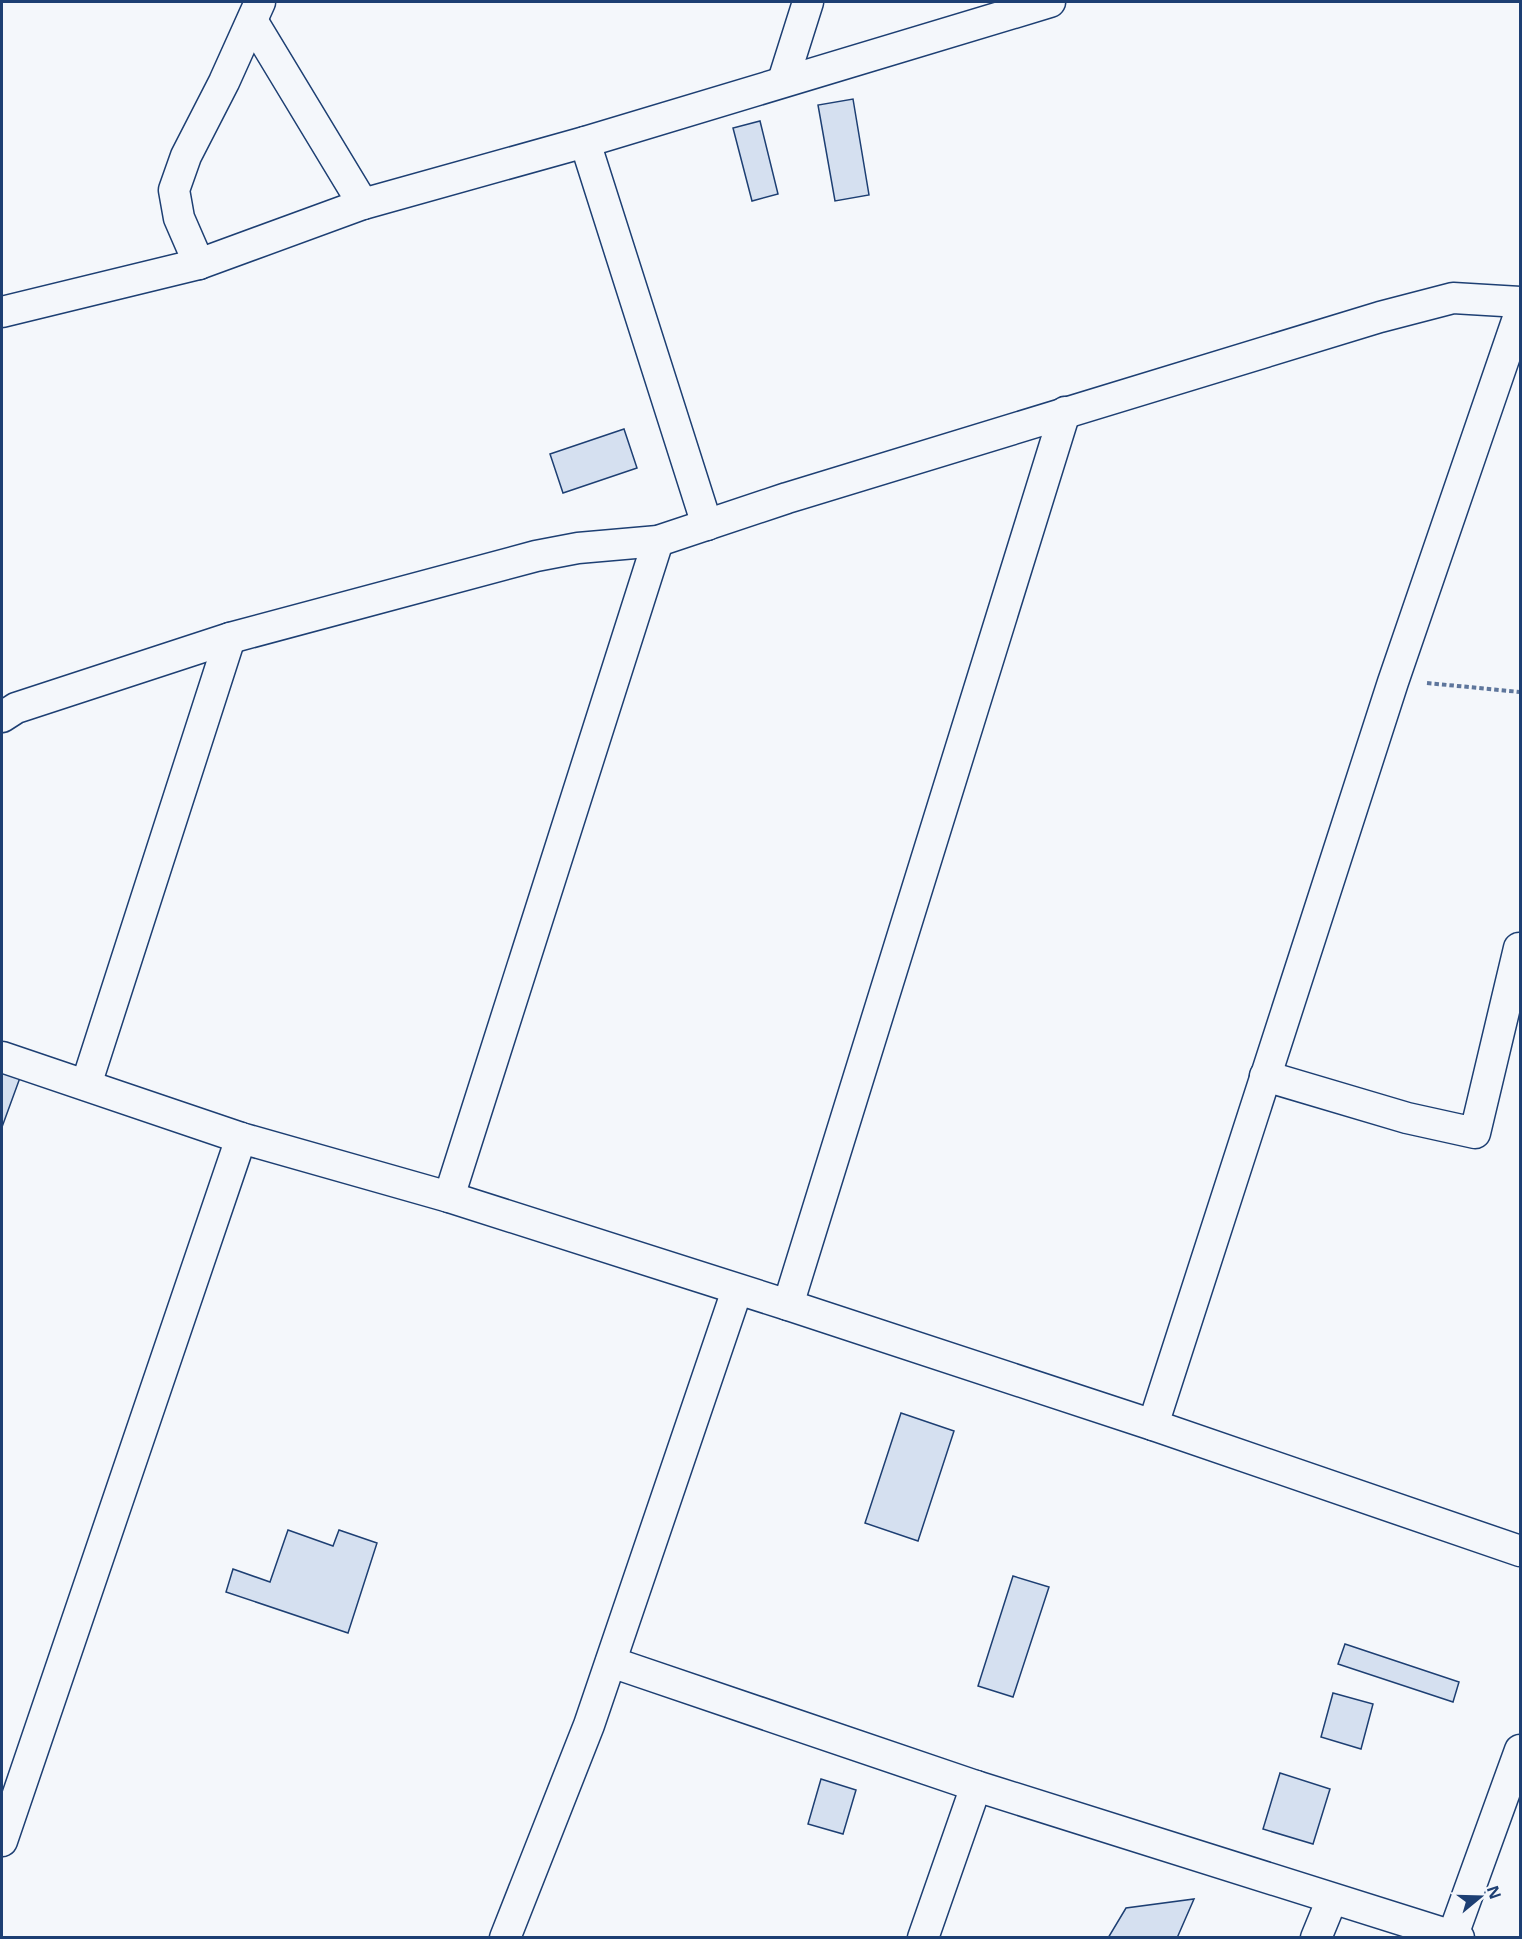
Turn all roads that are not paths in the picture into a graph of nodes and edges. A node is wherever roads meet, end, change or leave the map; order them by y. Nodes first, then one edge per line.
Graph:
1 (808, 2) edge
2 (1050, 2) edge
3 (257, 12) edge
4 (783, 81) junction
5 (585, 142) junction
6 (363, 204) junction
7 (199, 264) junction
8 (1521, 302) edge
9 (2, 312) edge
10 (1521, 312) edge
11 (1065, 412) junction
12 (707, 525) junction
13 (658, 541) junction
14 (230, 638) junction
15 (2, 717) edge
16 (1519, 948) edge
17 (2, 1057) edge
18 (1265, 1076) junction
19 (86, 1085) junction
20 (241, 1138) junction
21 (449, 1197) junction
22 (737, 1290) junction
23 (788, 1305) junction
24 (1152, 1425) junction
25 (1521, 1551) edge
26 (611, 1662) junction
27 (1521, 1750) edge
28 (976, 1786) junction
29 (2, 1841) edge
30 (1332, 1899) junction
31 (1456, 1936) edge
32 (505, 1938) edge
33 (923, 1938) edge
34 (1316, 1938) edge

1 - 4 street
2 - 4 street
3 - 6 street
3 - 7 street
4 - 5 street
5 - 6 street
5 - 12 street
6 - 7 street
7 - 9 street
8 - 11 street
10 - 18 street
11 - 12 street
11 - 23 street
12 - 13 street
13 - 14 street
13 - 21 street
14 - 15 street
14 - 19 street
16 - 18 street
17 - 19 street
18 - 24 street
19 - 20 street
20 - 21 street
20 - 29 street
21 - 22 street
22 - 23 street
22 - 26 street
23 - 24 street
24 - 25 street
26 - 28 street
26 - 32 street
27 - 31 street
28 - 30 street
28 - 33 street
30 - 31 street
30 - 34 street

